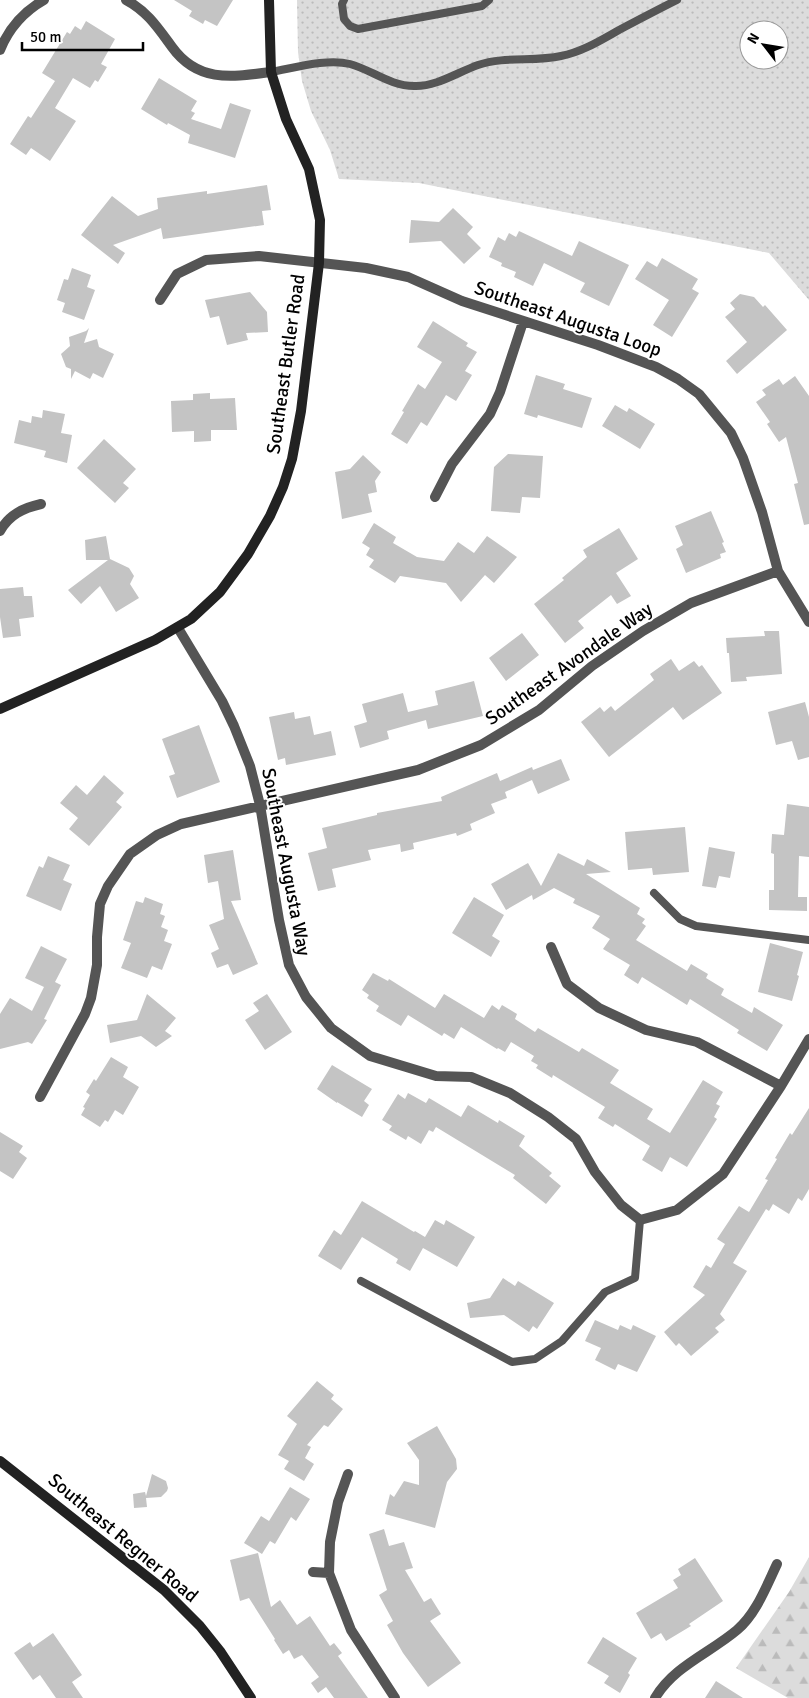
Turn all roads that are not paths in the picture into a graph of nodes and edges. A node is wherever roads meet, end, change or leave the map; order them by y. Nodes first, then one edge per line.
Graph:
1 (44, 0) edge
2 (126, 0) edge
3 (269, 0) edge
4 (344, 0) edge
5 (489, 0) edge
6 (676, 0) edge
7 (482, 3) edge
8 (0, 50) edge
9 (271, 72) junction
10 (319, 263) junction
11 (160, 300) dead end
12 (522, 322) junction
13 (435, 498) dead end
14 (41, 504) dead end
15 (0, 532) edge
16 (778, 571) junction
17 (809, 622) edge
18 (178, 628) junction
19 (0, 709) edge
20 (260, 805) junction
21 (654, 893) dead end
22 (809, 940) edge
23 (551, 948) dead end
24 (809, 1039) edge
25 (781, 1086) junction
26 (40, 1097) dead end
27 (640, 1220) junction
28 (361, 1281) dead end
29 (0, 1461) edge
30 (348, 1474) dead end
31 (777, 1564) dead end
32 (314, 1572) dead end
33 (329, 1573) junction
34 (251, 1698) edge
35 (395, 1698) edge
36 (655, 1698) edge

1 - 8 street
2 - 9 street
3 - 9 main road, Southeast Butler Road
4 - 7 lane
5 - 7 lane
6 - 9 lane
9 - 10 main road, Southeast Butler Road
10 - 11 street, Southeast Augusta Loop
10 - 12 street, Southeast Augusta Loop
10 - 18 main road, Southeast Butler Road
12 - 13 street
12 - 16 street, Southeast Augusta Loop
14 - 15 street
16 - 17 street, Southeast Augusta Loop
16 - 20 street, Southeast Avondale Way
18 - 19 main road, Southeast Butler Road
18 - 20 street, Southeast Augusta Way
20 - 26 street, Southeast Avondale Way
20 - 27 street, Southeast Augusta Way
21 - 22 lane
23 - 25 street
24 - 25 street
25 - 27 street
27 - 28 lane
29 - 34 main road, Southeast Regner Road
30 - 33 street
31 - 36 street
32 - 33 street
33 - 35 street

